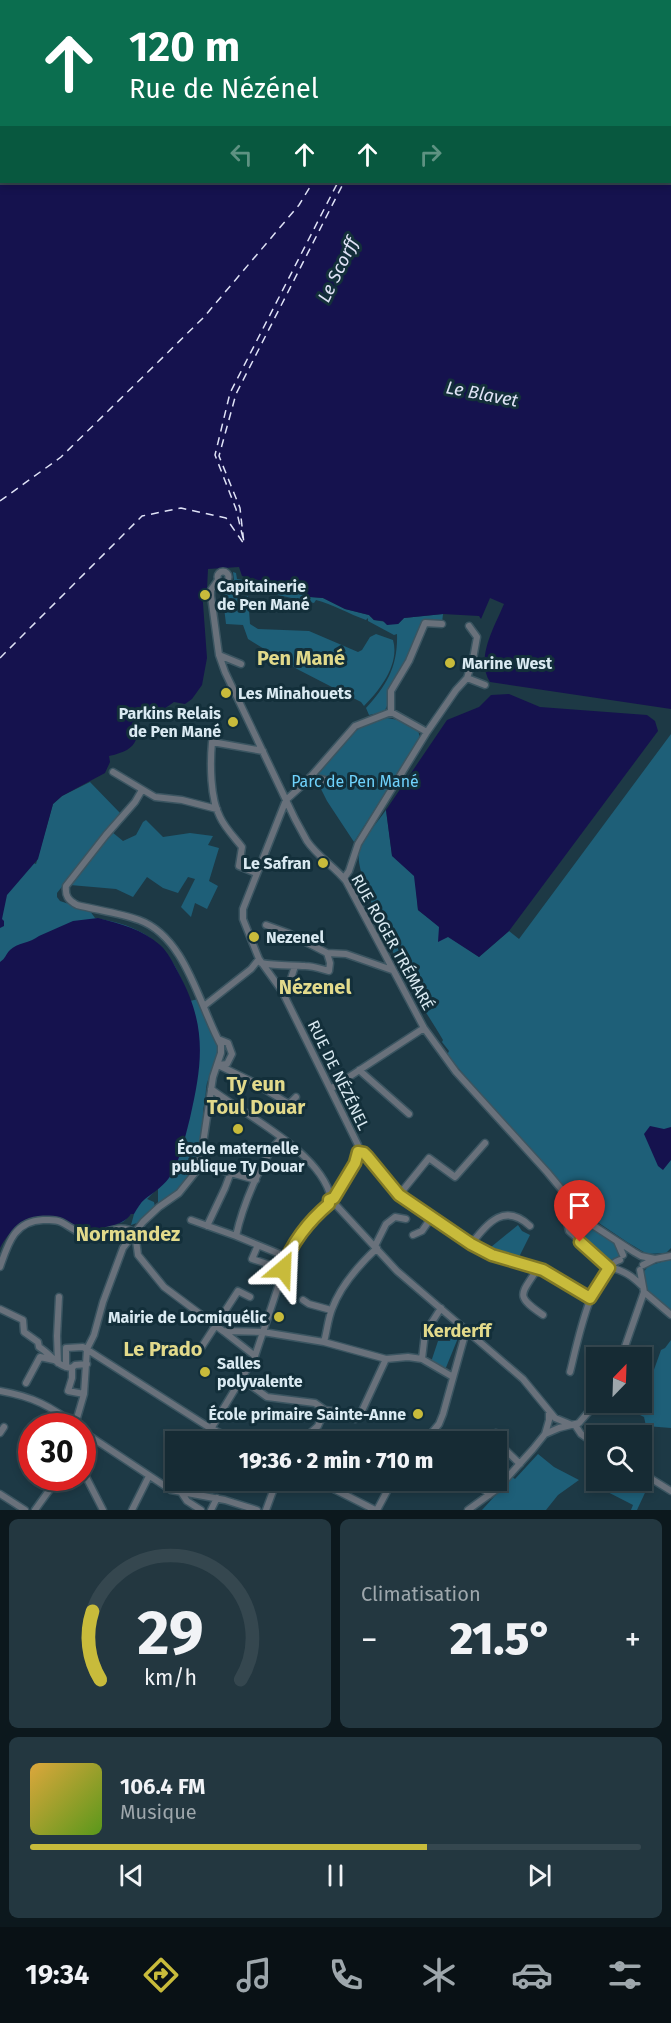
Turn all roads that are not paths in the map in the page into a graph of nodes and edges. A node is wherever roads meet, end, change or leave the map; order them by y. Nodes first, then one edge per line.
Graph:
1 (218, 580) dead end
2 (442, 624) dead end
3 (469, 626) dead end
4 (219, 655) junction
5 (241, 664) dead end
6 (467, 678) junction
7 (485, 686) dead end
8 (391, 712) junction
9 (427, 732) junction
10 (263, 751) junction
11 (113, 772) dead end
12 (310, 777) junction
13 (325, 780) dead end
14 (142, 790) junction
15 (286, 800) junction
16 (217, 809) junction
17 (256, 873) junction
18 (344, 878) junction
19 (266, 925) dead end
20 (327, 953) junction
21 (260, 961) junction
22 (295, 966) junction
23 (392, 970) junction
24 (282, 991) junction
25 (204, 1006) junction
26 (424, 1028) junction
27 (218, 1065) junction
28 (359, 1070) junction
29 (332, 1088) junction
30 (211, 1089) junction
31 (296, 1097) dead end
32 (409, 1114) dead end
33 (281, 1137) junction
34 (485, 1143) dead end
35 (358, 1152) junction
36 (420, 1156) dead end
37 (427, 1161) junction
38 (213, 1168) dead end
39 (231, 1172) junction
40 (455, 1178) junction
41 (256, 1180) junction
42 (463, 1181) dead end
43 (399, 1195) junction
44 (332, 1201) junction
45 (562, 1201) dead end
46 (430, 1218) junction
47 (406, 1219) dead end
48 (191, 1220) dead end
49 (207, 1226) junction
50 (530, 1226) dead end
51 (135, 1233) junction
52 (413, 1235) dead end
53 (236, 1236) junction
54 (617, 1240) junction
55 (471, 1244) junction
56 (258, 1245) junction
57 (376, 1247) junction
58 (634, 1252) junction
59 (641, 1256) junction
60 (671, 1256) edge
61 (287, 1257) junction
62 (622, 1258) junction
63 (655, 1259) junction
64 (0, 1267) edge
65 (538, 1268) junction
66 (609, 1268) junction
67 (642, 1268) junction
68 (283, 1269) junction
69 (622, 1270) junction
70 (631, 1275) junction
71 (643, 1289) junction
72 (59, 1297) dead end
73 (250, 1297) dead end
74 (590, 1298) junction
75 (303, 1300) dead end
76 (441, 1308) junction
77 (0, 1309) edge
78 (331, 1310) junction
79 (543, 1315) dead end
80 (671, 1315) edge
81 (215, 1325) junction
82 (466, 1331) junction
83 (224, 1332) junction
84 (263, 1332) junction
85 (324, 1342) junction
86 (625, 1347) edge
87 (87, 1349) junction
88 (199, 1351) dead end
89 (255, 1356) junction
90 (386, 1359) junction
91 (422, 1359) junction
92 (56, 1362) junction
93 (87, 1364) junction
94 (69, 1368) junction
95 (570, 1372) dead end
96 (453, 1377) junction
97 (242, 1379) junction
98 (26, 1383) dead end
99 (0, 1391) edge
100 (84, 1394) junction
101 (325, 1410) junction
102 (60, 1413) edge
103 (79, 1413) edge
104 (588, 1413) edge
105 (553, 1424) junction
106 (573, 1425) junction
107 (4, 1427) dead end
108 (210, 1428) junction
109 (208, 1431) edge
110 (216, 1431) edge
111 (312, 1431) edge
112 (434, 1431) edge
113 (0, 1433) edge
114 (586, 1437) edge
115 (96, 1440) edge
116 (507, 1451) edge
117 (520, 1464) junction
118 (149, 1476) junction
119 (652, 1479) edge
120 (49, 1491) edge
121 (93, 1491) edge
122 (273, 1491) edge
123 (338, 1491) edge
124 (387, 1491) edge
125 (485, 1491) edge
126 (671, 1491) edge
127 (181, 1492) junction
128 (0, 1494) edge
129 (489, 1496) junction
130 (217, 1498) junction
131 (191, 1504) junction
132 (25, 1510) edge
133 (35, 1510) edge
134 (103, 1510) edge
135 (132, 1510) edge
136 (187, 1510) edge
137 (201, 1510) edge
138 (211, 1510) edge
139 (257, 1510) edge
140 (266, 1510) edge
141 (376, 1510) edge
142 (468, 1510) edge

1 - 4 street, RUE ROGER TRÉMARÉ
2 - 8 street
3 - 6 street
4 - 5 street
4 - 10 street, RUE ROGER TRÉMARÉ
6 - 7 street
6 - 9 street
8 - 9 street
8 - 12 street
9 - 18 street
10 - 15 street, RUE ROGER TRÉMARÉ
10 - 16 street
11 - 14 street
12 - 13 street
12 - 15 street
14 - 16 street
14 - 25 street
15 - 17 street, RUE DE NÉZÉNEL
15 - 18 street, RUE ROGER TRÉMARÉ
16 - 17 street
17 - 21 street, RUE DE NÉZÉNEL
18 - 23 street, RUE ROGER TRÉMARÉ
19 - 20 street
20 - 22 street
20 - 23 street
21 - 22 street
21 - 24 street, RUE DE NÉZÉNEL
21 - 25 street
22 - 24 street
23 - 26 street, RUE ROGER TRÉMARÉ
24 - 29 street, RUE DE NÉZÉNEL
25 - 27 street
26 - 28 street
26 - 54 street, RUE ROGER TRÉMARÉ
27 - 30 street
27 - 31 street
28 - 29 street
28 - 32 street
29 - 35 street, RUE DE NÉZÉNEL
30 - 33 street
30 - 51 street
33 - 41 street
33 - 44 street
34 - 40 street
35 - 43 street
35 - 44 street, RUE DE NÉZÉNEL
36 - 37 street
37 - 40 street
37 - 43 street
38 - 39 street
39 - 41 street
39 - 49 street
40 - 42 street
41 - 53 street
43 - 46 street
44 - 57 street
44 - 61 street, RUE DE NÉZÉNEL
45 - 66 street
46 - 52 street
46 - 55 street
47 - 57 street
48 - 49 street
49 - 53 street
50 - 55 street
51 - 64 street
51 - 81 street
51 - 87 street
53 - 56 street
54 - 58 street, RUE ROGER TRÉMARÉ
54 - 62 street
55 - 65 street
56 - 61 street
56 - 68 street
57 - 76 street
57 - 78 street
58 - 59 street
58 - 62 street
59 - 63 street
59 - 67 street
60 - 63 street
61 - 68 street, RUE DE NÉZÉNEL
62 - 66 street
62 - 69 street
63 - 67 street
65 - 74 street
65 - 79 street
66 - 69 street
66 - 74 street
67 - 70 street
67 - 71 street
68 - 84 street, RUE DE NÉZÉNEL
69 - 70 street
70 - 71 street
71 - 80 street
71 - 86 street
72 - 92 street
73 - 81 street
74 - 95 street
75 - 78 street
76 - 82 street
76 - 91 street
77 - 92 street
78 - 85 street
81 - 83 street
81 - 88 street
82 - 96 street
82 - 105 street
83 - 84 street
83 - 89 street
84 - 85 street
84 - 89 street, RUE DE NÉZÉNEL
85 - 90 street
87 - 93 street
87 - 94 street
87 - 108 street
89 - 97 street, RUE DE NÉZÉNEL
90 - 91 street
90 - 101 street
91 - 96 street
92 - 94 street
92 - 98 street
93 - 94 street
93 - 100 street
94 - 100 street
96 - 112 street
97 - 101 street
97 - 108 street, RUE DE NÉZÉNEL
99 - 102 street
100 - 103 street
101 - 111 street
104 - 106 street
105 - 106 street
105 - 117 street
106 - 114 street
107 - 113 street
108 - 109 street, RUE DE NÉZÉNEL
108 - 110 street
115 - 118 street
116 - 117 street
117 - 129 street
118 - 127 street
118 - 135 street
119 - 126 street
120 - 133 street
121 - 134 street
122 - 140 street
123 - 141 street
124 - 141 street
125 - 129 street
127 - 130 street
127 - 131 street
128 - 132 street
129 - 142 street
130 - 138 street
130 - 139 street
131 - 136 street
131 - 137 street

